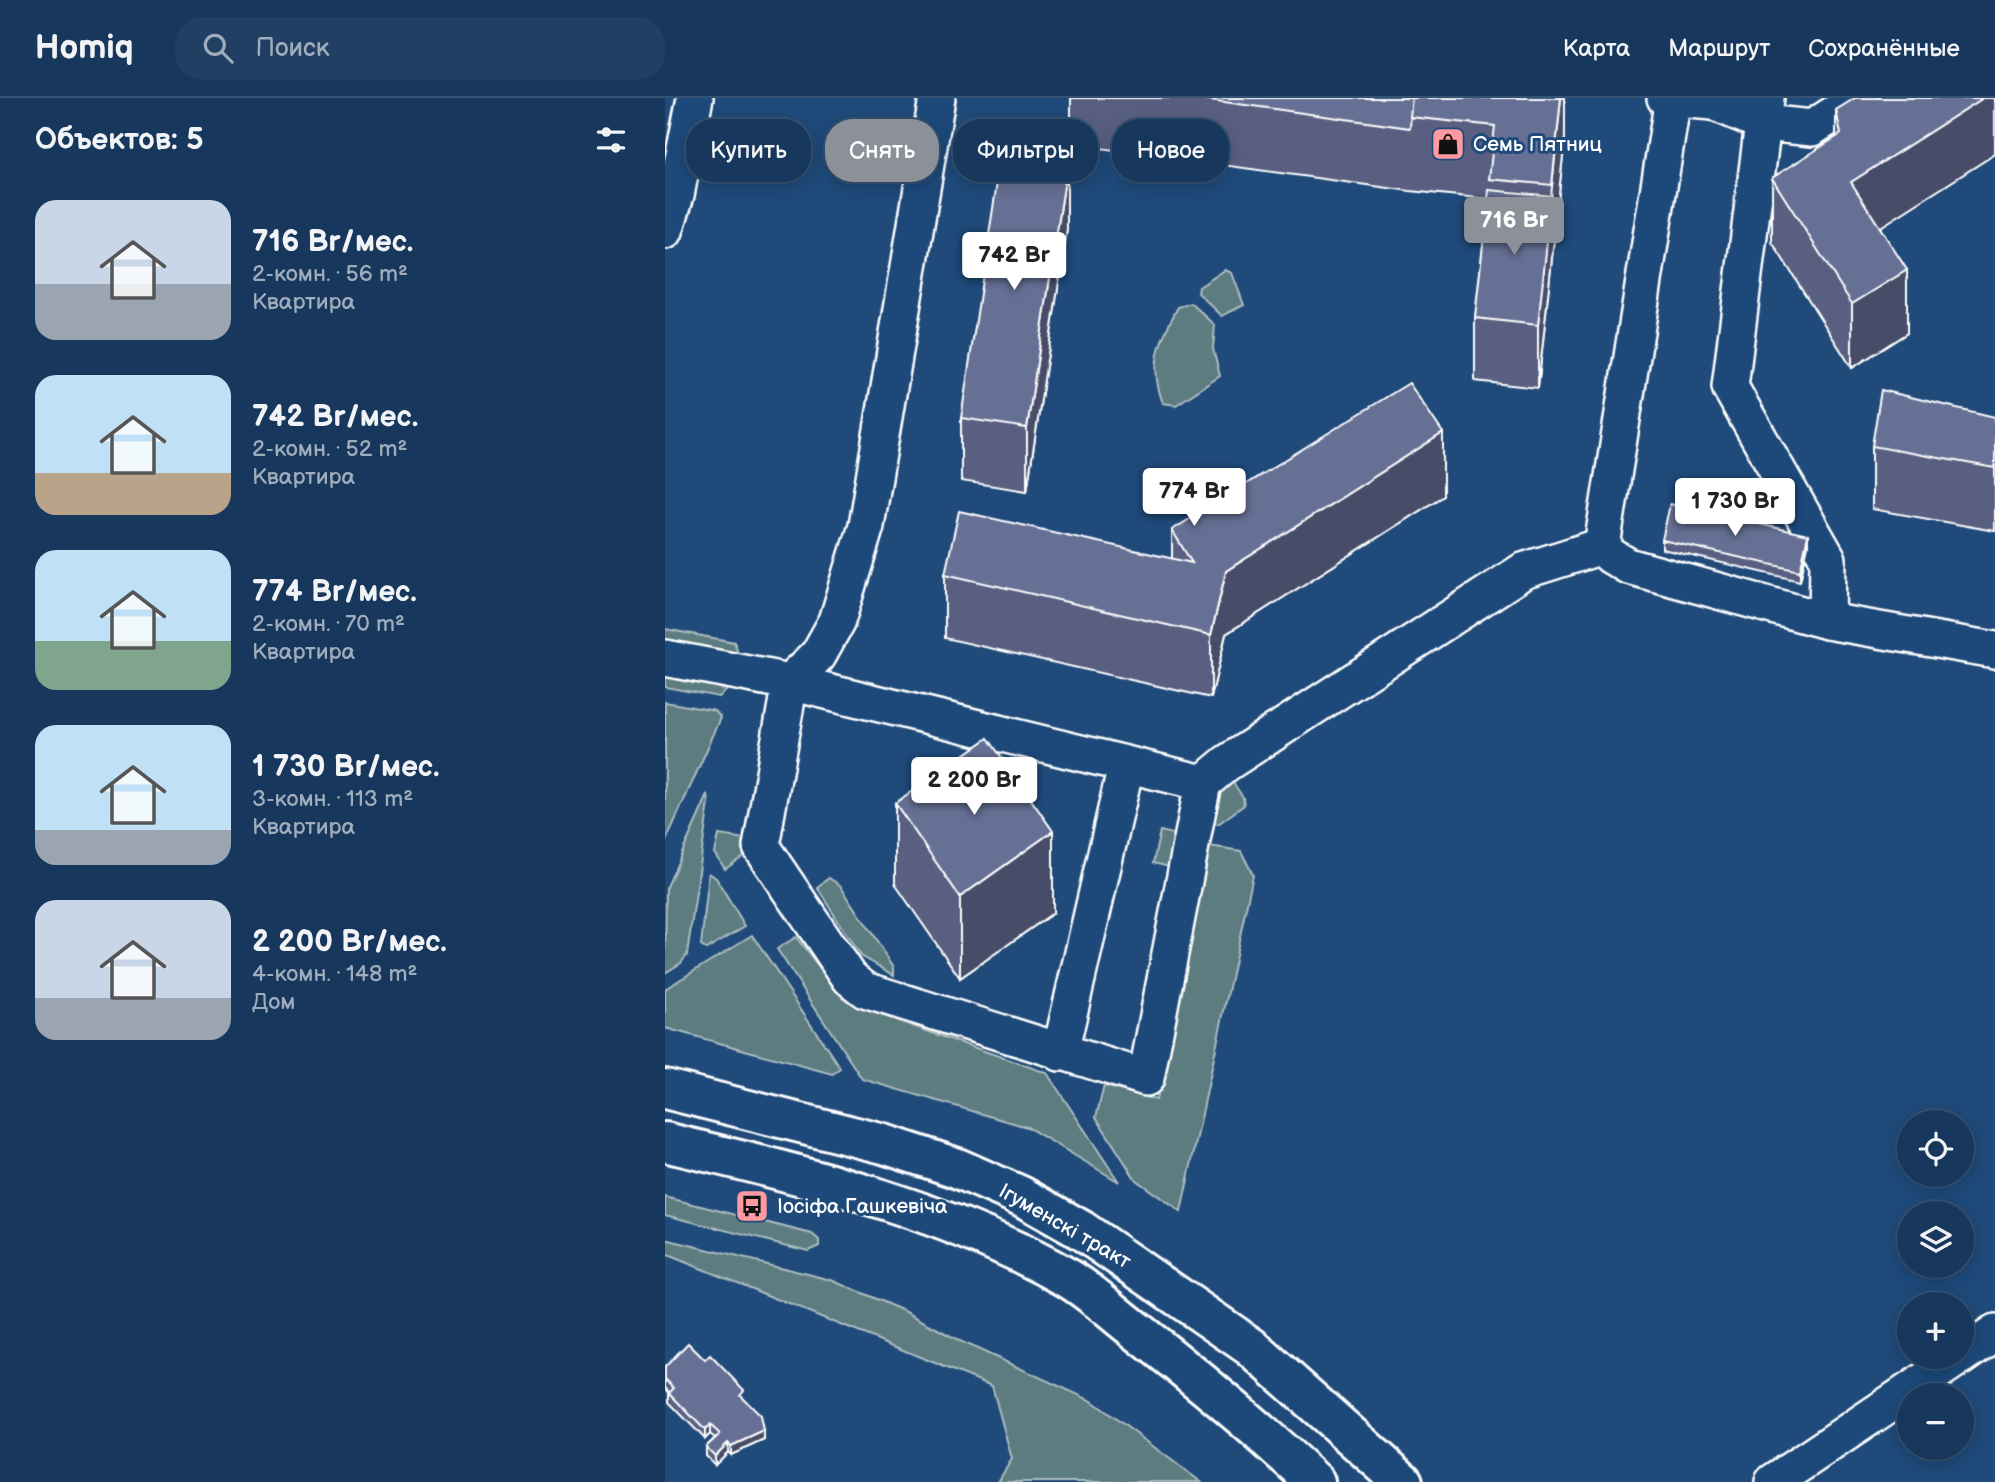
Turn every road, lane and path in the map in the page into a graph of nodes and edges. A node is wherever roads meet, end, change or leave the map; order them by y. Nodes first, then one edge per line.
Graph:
1 (695, 98) edge
2 (937, 98) edge
3 (1670, 98) edge
4 (1859, 98) edge
5 (1764, 111) edge
6 (665, 231) edge
7 (1602, 546) junction
8 (1827, 621) junction
9 (1995, 650) edge
10 (665, 658) edge
11 (790, 682) junction
12 (1126, 766) junction
13 (1203, 783) junction
14 (1060, 1053) junction
15 (665, 1089) edge
16 (665, 1142) edge
17 (1995, 1334) edge
18 (1974, 1348) edge
19 (1942, 1369) edge
20 (1315, 1482) edge
21 (1403, 1482) edge
22 (1773, 1482) edge

1 - 6 street
2 - 11 street
3 - 5 street
3 - 7 street
4 - 5 street
5 - 8 street
7 - 8 street
7 - 13 street
8 - 9 street
10 - 11 street
11 - 12 street
11 - 14 street
12 - 13 street
12 - 14 street
13 - 14 street
15 - 21 main road, Ігуменскі тракт
16 - 20 main road, Ігуменскі тракт
17 - 18 street
19 - 22 street

